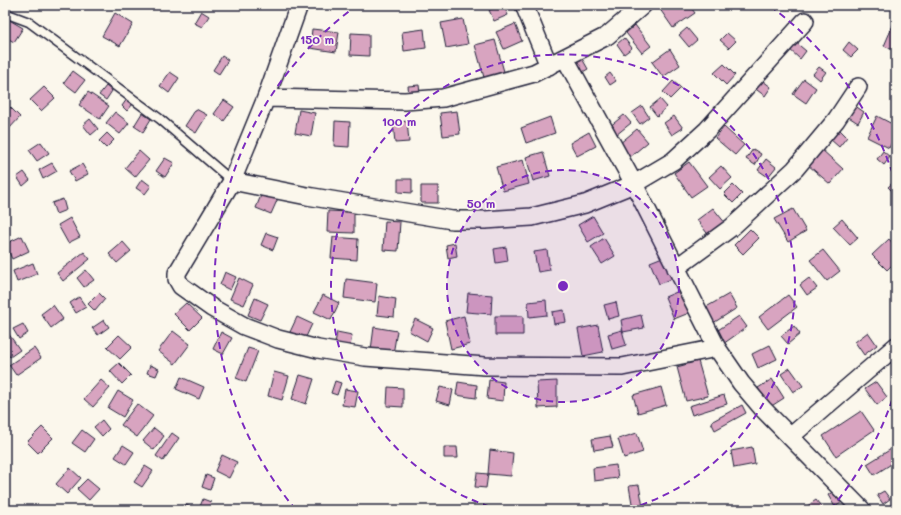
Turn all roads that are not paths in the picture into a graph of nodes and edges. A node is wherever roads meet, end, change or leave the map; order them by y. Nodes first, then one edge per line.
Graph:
1 (299, 5) edge
2 (524, 5) edge
3 (643, 5) edge
4 (5, 13) edge
5 (804, 21) dead end
6 (565, 58) junction
7 (549, 66) junction
8 (858, 87) dead end
9 (266, 98) junction
10 (232, 181) junction
11 (634, 184) junction
12 (676, 268) junction
13 (896, 346) edge
14 (717, 348) junction
15 (790, 437) junction
16 (862, 510) edge

1 - 9 street
2 - 7 street
3 - 6 street
4 - 10 lane
5 - 11 street
6 - 7 street
6 - 11 street
7 - 9 street
8 - 12 street
9 - 10 street
10 - 11 street
10 - 14 street
11 - 12 street
12 - 14 street
13 - 15 street
14 - 15 street
15 - 16 street

